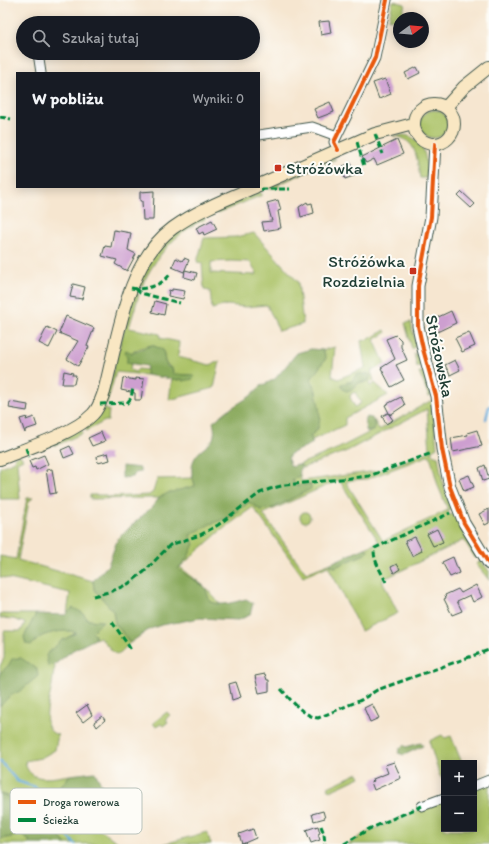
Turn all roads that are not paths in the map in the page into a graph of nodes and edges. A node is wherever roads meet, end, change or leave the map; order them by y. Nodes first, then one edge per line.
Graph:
1 (387, 0) edge
2 (39, 60) edge
3 (489, 67) edge
4 (41, 72) edge
5 (446, 107) junction
6 (413, 124) junction
7 (260, 135) edge
8 (337, 136) junction
9 (435, 144) junction
10 (338, 150) junction
11 (260, 185) edge
12 (253, 188) edge
13 (0, 459) edge
14 (489, 564) edge
15 (489, 780) edge
16 (477, 785) edge
17 (441, 799) edge
18 (422, 806) dead end

1 - 8 street
2 - 4 street
3 - 5 main road
5 - 6 main road
5 - 9 main road
6 - 9 main road
6 - 10 main road
7 - 8 street
8 - 10 street
9 - 14 street, Stróżowska
10 - 11 main road
12 - 13 main road
15 - 16 street
17 - 18 street

